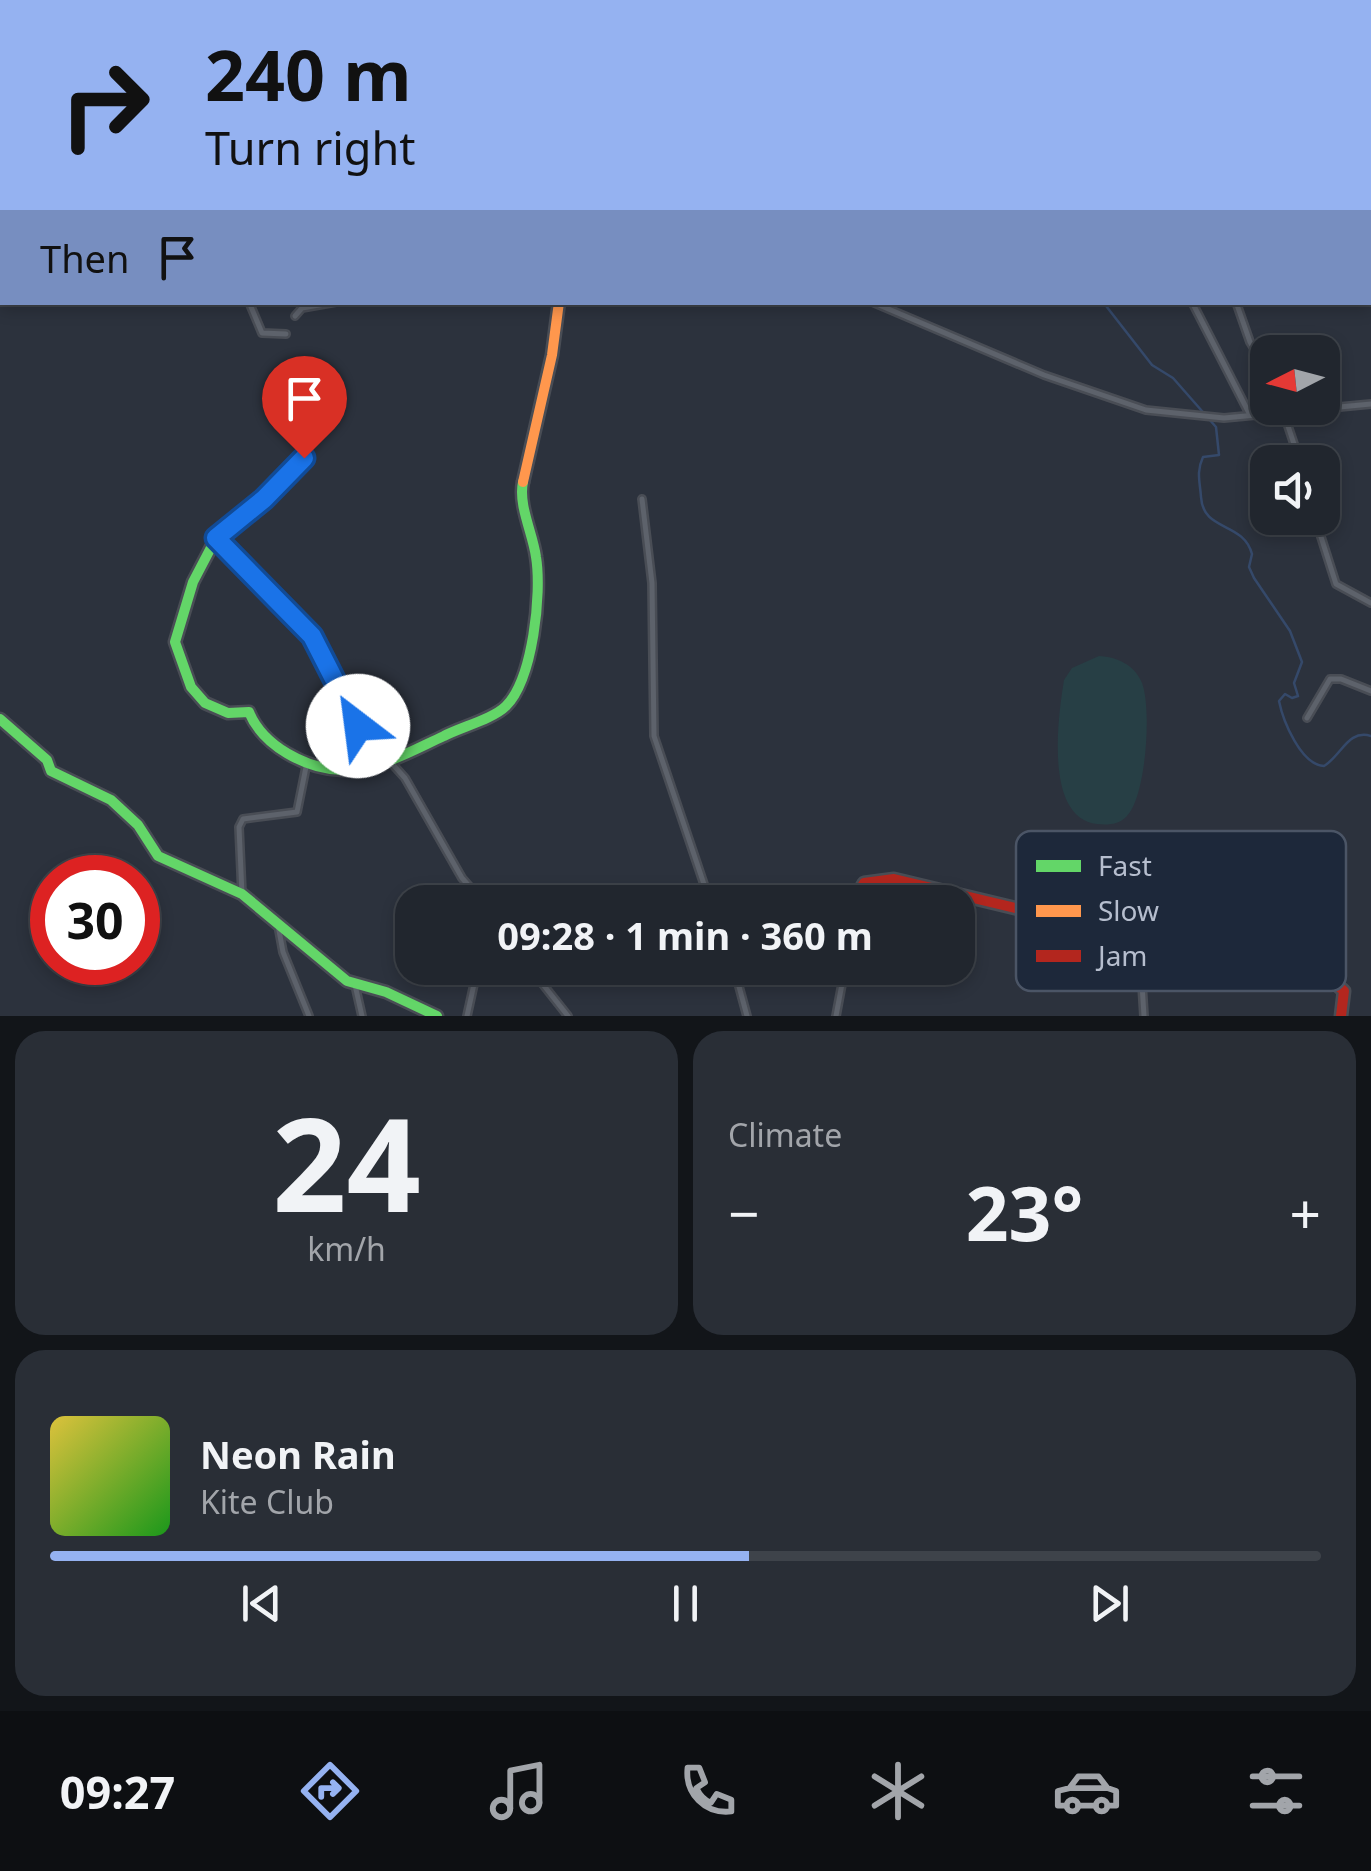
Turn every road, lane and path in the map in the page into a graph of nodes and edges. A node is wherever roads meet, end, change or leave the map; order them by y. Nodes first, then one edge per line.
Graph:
1 (251, 305) edge
2 (319, 305) edge
3 (559, 305) edge
4 (879, 305) edge
5 (1194, 305) edge
6 (1237, 305) edge
7 (295, 316) dead end
8 (286, 334) dead end
9 (1250, 342) edge
10 (1370, 406) edge
11 (1340, 407) edge
12 (1250, 415) joint
13 (304, 458) dead end
14 (642, 499) dead end
15 (1320, 535) edge
16 (216, 538) junction
17 (1371, 603) edge
18 (1371, 690) edge
19 (0, 718) edge
20 (1308, 718) dead end
21 (390, 761) junction
22 (307, 762) junction
23 (468, 885) edge
24 (704, 885) edge
25 (863, 885) edge
26 (918, 885) edge
27 (242, 894) junction
28 (975, 899) edge
29 (1016, 909) edge
30 (277, 921) junction
31 (474, 985) edge
32 (543, 985) edge
33 (739, 985) edge
34 (842, 985) edge
35 (355, 986) junction
36 (1142, 991) edge
37 (1344, 991) edge
38 (310, 1016) edge
39 (362, 1016) edge
40 (436, 1016) edge
41 (467, 1016) edge
42 (568, 1016) edge
43 (747, 1016) edge
44 (836, 1016) edge
45 (1144, 1016) edge
46 (1340, 1016) edge

1 - 8 street
2 - 7 street
3 - 21 street
4 - 12 street
5 - 12 street
6 - 9 street
10 - 11 street
13 - 16 street
14 - 24 street
15 - 17 street
16 - 21 street
16 - 22 street
18 - 20 street
19 - 27 street
21 - 22 street
21 - 23 street
22 - 27 street
25 - 26 street
27 - 30 street
28 - 29 street
30 - 35 street
30 - 38 street
31 - 41 street
32 - 42 street
33 - 43 street
34 - 44 street
35 - 39 street
35 - 40 street
36 - 45 street
37 - 46 street

